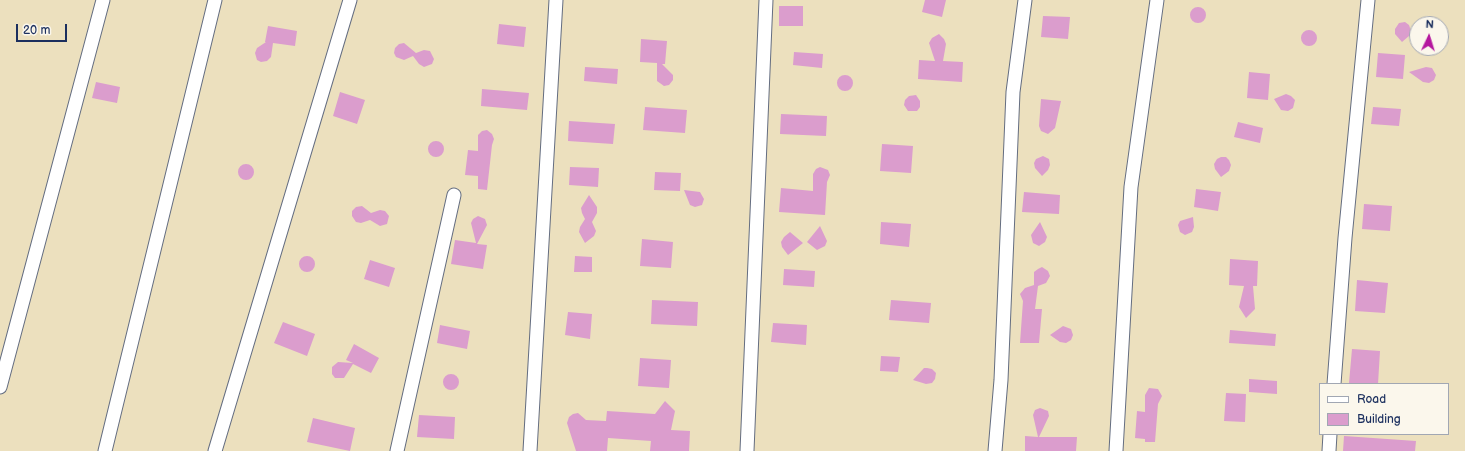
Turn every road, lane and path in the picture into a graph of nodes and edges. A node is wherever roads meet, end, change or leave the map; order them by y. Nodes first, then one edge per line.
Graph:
1 (103, 0) edge
2 (215, 0) edge
3 (350, 0) edge
4 (556, 0) edge
5 (766, 0) edge
6 (1025, 0) edge
7 (1157, 0) edge
8 (1368, 0) edge
9 (454, 195) dead end
10 (1334, 383) edge
11 (0, 387) edge
12 (1330, 435) edge
13 (105, 451) edge
14 (215, 451) edge
15 (397, 451) edge
16 (530, 451) edge
17 (747, 451) edge
18 (995, 451) edge
19 (1116, 451) edge
20 (1329, 451) edge

1 - 11 street
2 - 13 street
3 - 14 street
4 - 16 street
5 - 17 street
6 - 18 street
7 - 19 street
8 - 10 street
9 - 15 street
12 - 20 street

